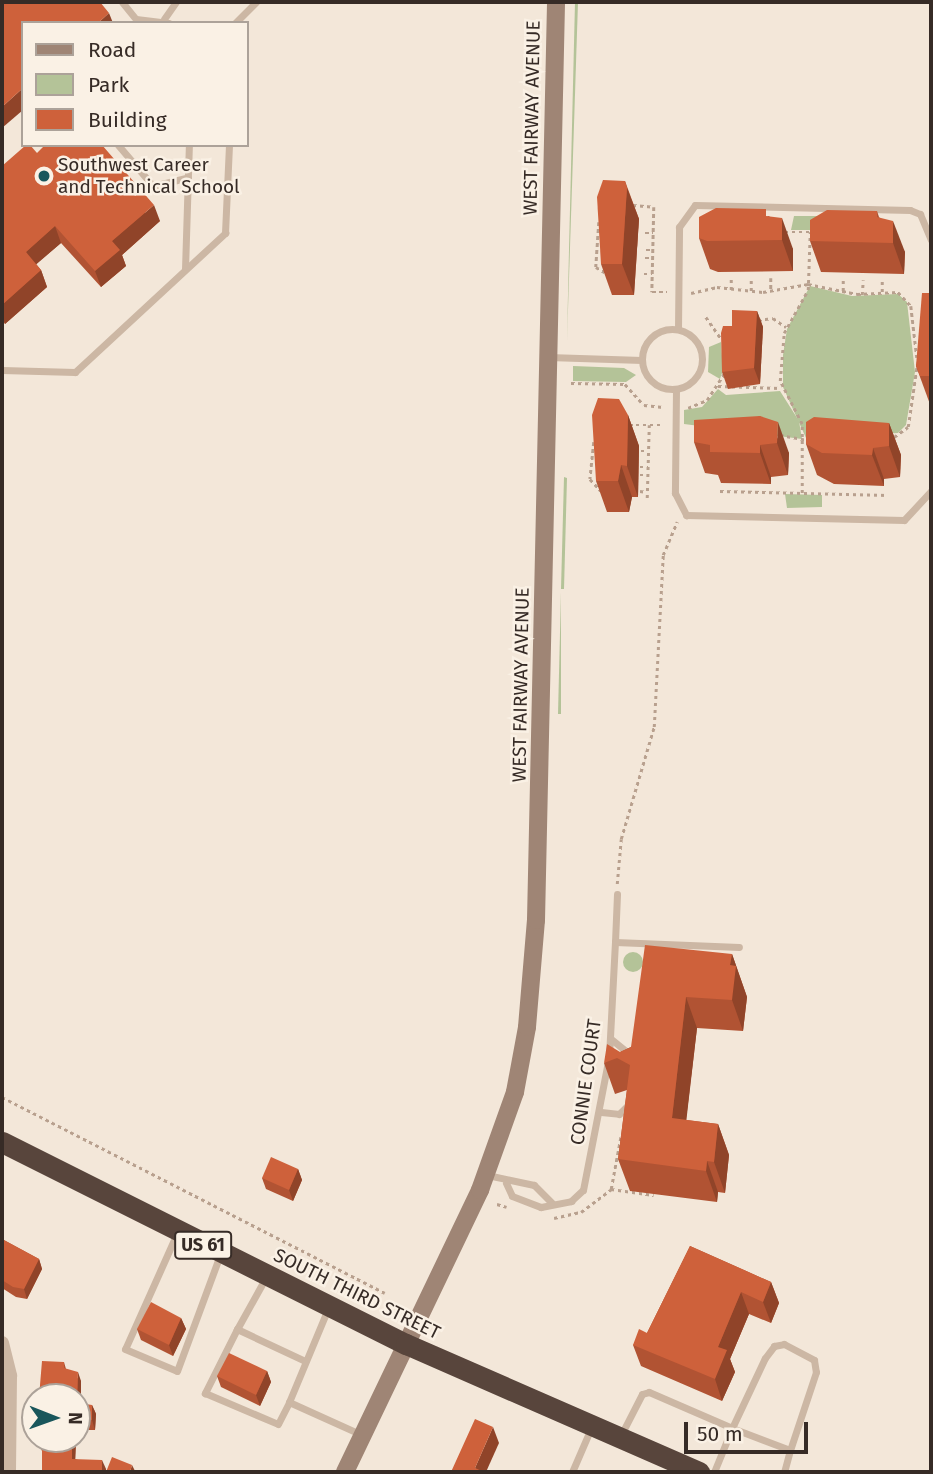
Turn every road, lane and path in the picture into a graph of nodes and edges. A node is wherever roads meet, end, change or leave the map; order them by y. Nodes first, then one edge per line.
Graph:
1 (122, 2) edge
2 (176, 2) edge
3 (256, 2) edge
4 (556, 2) edge
5 (167, 21) edge
6 (235, 21) edge
7 (120, 147) edge
8 (190, 147) edge
9 (229, 147) edge
10 (188, 177) junction
11 (627, 206) edge
12 (602, 214) edge
13 (782, 232) edge
14 (810, 232) junction
15 (824, 232) edge
16 (597, 233) junction
17 (607, 233) edge
18 (645, 233) dead end
19 (653, 233) junction
20 (931, 240) edge
21 (646, 250) dead end
22 (653, 250) junction
23 (595, 253) junction
24 (607, 253) edge
25 (645, 258) dead end
26 (653, 258) junction
27 (185, 270) junction
28 (606, 273) edge
29 (644, 274) dead end
30 (652, 274) junction
31 (731, 277) dead end
32 (751, 277) dead end
33 (771, 278) dead end
34 (843, 280) dead end
35 (863, 280) dead end
36 (882, 281) dead end
37 (808, 284) junction
38 (731, 290) junction
39 (771, 291) junction
40 (667, 292) dead end
41 (751, 292) junction
42 (842, 292) junction
43 (688, 293) dead end
44 (882, 293) junction
45 (862, 295) junction
46 (706, 317) dead end
47 (757, 325) edge
48 (786, 327) junction
49 (678, 329) junction
50 (915, 345) junction
51 (926, 345) edge
52 (726, 351) edge
53 (548, 357) junction
54 (642, 359) junction
55 (917, 365) junction
56 (926, 365) edge
57 (2, 370) edge
58 (725, 370) edge
59 (571, 383) dead end
60 (915, 384) junction
61 (925, 385) edge
62 (718, 386) junction
63 (781, 388) junction
64 (676, 390) junction
65 (664, 407) dead end
66 (685, 408) dead end
67 (623, 424) edge
68 (649, 425) junction
69 (664, 425) dead end
70 (774, 433) edge
71 (596, 435) edge
72 (884, 436) edge
73 (821, 438) edge
74 (803, 441) junction
75 (592, 450) junction
76 (602, 451) edge
77 (641, 451) dead end
78 (648, 451) junction
79 (640, 467) dead end
80 (648, 467) junction
81 (590, 470) junction
82 (602, 470) edge
83 (640, 475) dead end
84 (648, 475) junction
85 (726, 484) dead end
86 (742, 484) dead end
87 (751, 484) dead end
88 (767, 485) dead end
89 (838, 486) dead end
90 (853, 486) dead end
91 (862, 486) dead end
92 (878, 487) dead end
93 (601, 491) edge
94 (640, 491) dead end
95 (720, 491) dead end
96 (726, 491) junction
97 (931, 491) edge
98 (647, 492) junction
99 (742, 492) junction
100 (751, 492) junction
101 (766, 492) junction
102 (802, 493) junction
103 (837, 494) junction
104 (853, 494) junction
105 (862, 494) junction
106 (878, 495) junction
107 (888, 495) dead end
108 (647, 498) dead end
109 (683, 513) junction
110 (617, 894) joint
111 (615, 942) junction
112 (739, 947) dead end
113 (611, 1038) junction
114 (632, 1069) edge
115 (629, 1095) edge
116 (2, 1097) edge
117 (601, 1112) junction
118 (624, 1123) edge
119 (2, 1142) edge
120 (487, 1175) junction
121 (506, 1183) junction
122 (654, 1195) dead end
123 (552, 1203) junction
124 (178, 1232) junction
125 (221, 1254) junction
126 (266, 1276) junction
127 (385, 1293) dead end
128 (329, 1306) junction
129 (237, 1329) junction
130 (2, 1343) edge
131 (406, 1345) junction
132 (306, 1361) junction
133 (289, 1402) junction
134 (592, 1427) junction
135 (733, 1428) junction
136 (363, 1435) junction
137 (620, 1439) junction
138 (790, 1450) junction
139 (9, 1472) edge
140 (345, 1472) edge
141 (572, 1472) edge
142 (699, 1472) edge
143 (713, 1472) edge
144 (783, 1472) edge

1 - 5 lane
2 - 5 lane
3 - 6 lane
4 - 53 street, WEST FAIRWAY AVENUE
7 - 10 lane
8 - 10 lane
9 - 27 lane
10 - 27 lane
11 - 19 path
12 - 16 path
13 - 14 path
14 - 15 path
14 - 37 path
16 - 17 path
16 - 23 path
18 - 19 path
19 - 22 path
20 - 49 lane
21 - 22 path
22 - 26 path
23 - 24 path
23 - 28 path
25 - 26 path
26 - 30 path
27 - 57 lane
29 - 30 path
30 - 40 path
31 - 38 path
32 - 41 path
33 - 39 path
34 - 42 path
35 - 45 path
36 - 44 path
37 - 39 path
37 - 42 path
37 - 48 path
38 - 41 path
38 - 43 path
39 - 41 path
42 - 45 path
44 - 45 path
44 - 50 path
46 - 52 path
47 - 48 path
48 - 63 path
49 - 54 lane
49 - 64 lane
50 - 51 path
50 - 55 path
53 - 54 lane
53 - 120 street, WEST FAIRWAY AVENUE
54 - 64 lane
55 - 56 path
55 - 60 path
58 - 62 path
59 - 65 path
60 - 61 path
60 - 72 path
62 - 63 path
62 - 66 path
63 - 74 path
64 - 109 lane
67 - 68 path
68 - 69 path
68 - 78 path
70 - 74 path
71 - 75 path
73 - 74 path
74 - 102 path
75 - 76 path
75 - 81 path
77 - 78 path
78 - 80 path
79 - 80 path
80 - 84 path
81 - 82 path
81 - 93 path
83 - 84 path
84 - 98 path
85 - 96 path
86 - 99 path
87 - 100 path
88 - 101 path
89 - 103 path
90 - 104 path
91 - 105 path
92 - 106 path
94 - 98 path
95 - 96 path
96 - 99 path
97 - 109 lane
98 - 108 path
99 - 100 path
100 - 101 path
101 - 102 path
102 - 103 path
103 - 104 path
104 - 105 path
105 - 106 path
106 - 107 path
109 - 110 path
110 - 111 lane, CONNIE COURT
111 - 112 lane
111 - 113 lane, CONNIE COURT
113 - 114 lane
113 - 117 lane, CONNIE COURT
115 - 117 lane
116 - 127 path
117 - 123 lane, CONNIE COURT
118 - 122 path
119 - 124 highway, SOUTH THIRD STREET / US 61
120 - 121 lane, CONNIE COURT
120 - 131 street, WEST FAIRWAY AVENUE
121 - 123 lane, CONNIE COURT
121 - 123 lane, CONNIE COURT
124 - 125 highway, SOUTH THIRD STREET / US 61
124 - 125 lane
125 - 126 highway, SOUTH THIRD STREET / US 61
126 - 128 highway, SOUTH THIRD STREET / US 61
126 - 129 lane
128 - 131 highway, SOUTH THIRD STREET / US 61
128 - 132 lane
129 - 132 lane
129 - 133 lane
130 - 139 street
131 - 134 highway, SOUTH THIRD STREET / US 61
131 - 136 street, WEST FAIRWAY AVENUE
132 - 133 lane
133 - 136 lane
134 - 137 highway, SOUTH THIRD STREET / US 61
134 - 141 lane
135 - 137 lane
135 - 138 lane
135 - 138 lane
135 - 143 lane
136 - 140 street, WEST FAIRWAY AVENUE
137 - 142 highway, SOUTH THIRD STREET / US 61
138 - 144 lane

